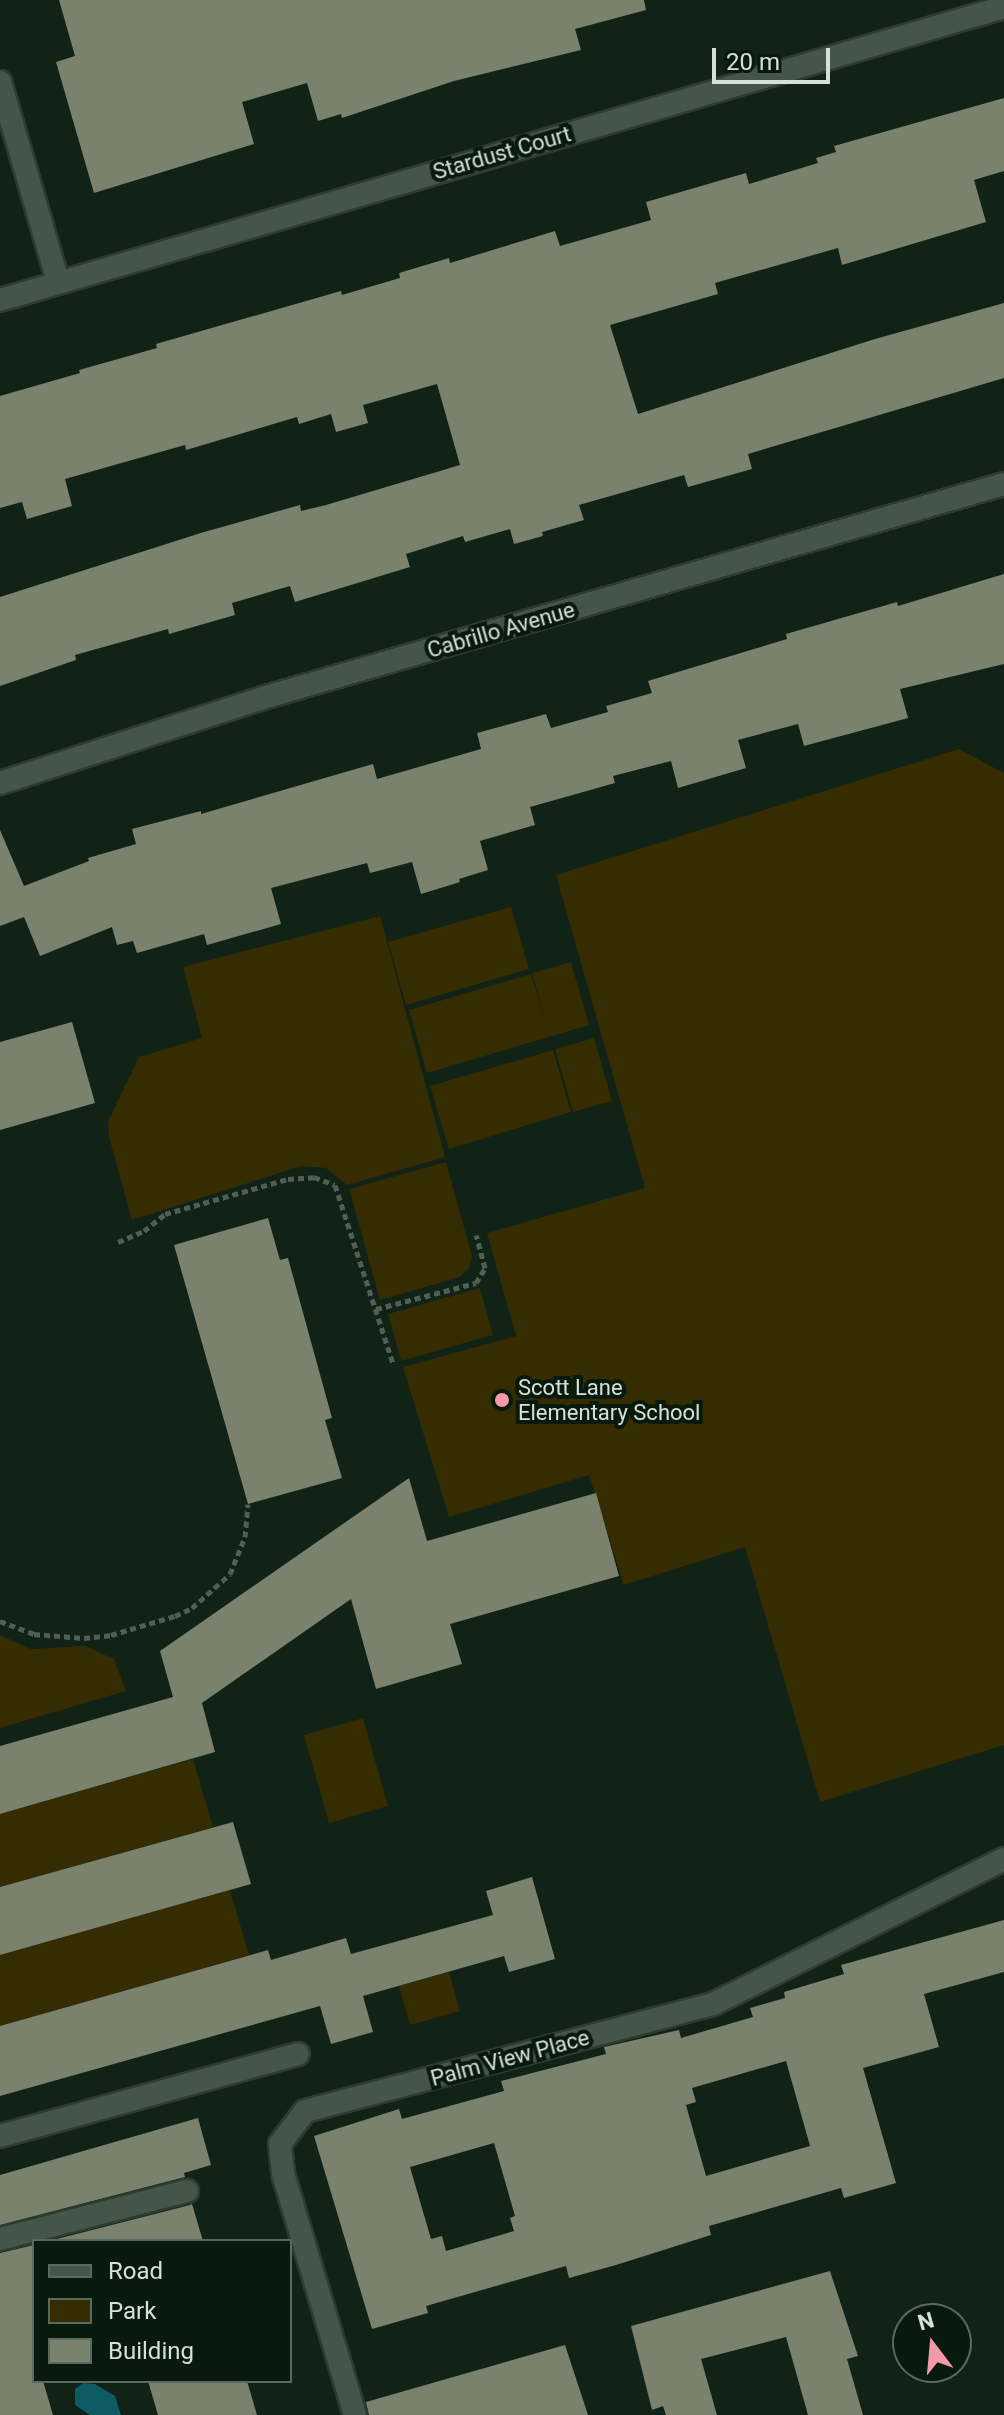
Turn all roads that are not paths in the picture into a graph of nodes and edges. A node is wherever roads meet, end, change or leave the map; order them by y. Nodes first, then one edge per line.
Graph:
1 (1004, 7) edge
2 (0, 82) edge
3 (58, 282) junction
4 (0, 300) edge
5 (1004, 484) edge
6 (0, 783) edge
7 (1004, 1859) edge
8 (298, 2054) dead end
9 (0, 2136) edge
10 (187, 2191) dead end
11 (0, 2239) edge
12 (355, 2415) edge

1 - 3 street, Stardust Court
2 - 3 street
3 - 4 street, Stardust Court
5 - 6 street, Cabrillo Avenue
7 - 12 street, Palm View Place
8 - 9 street
10 - 11 street

